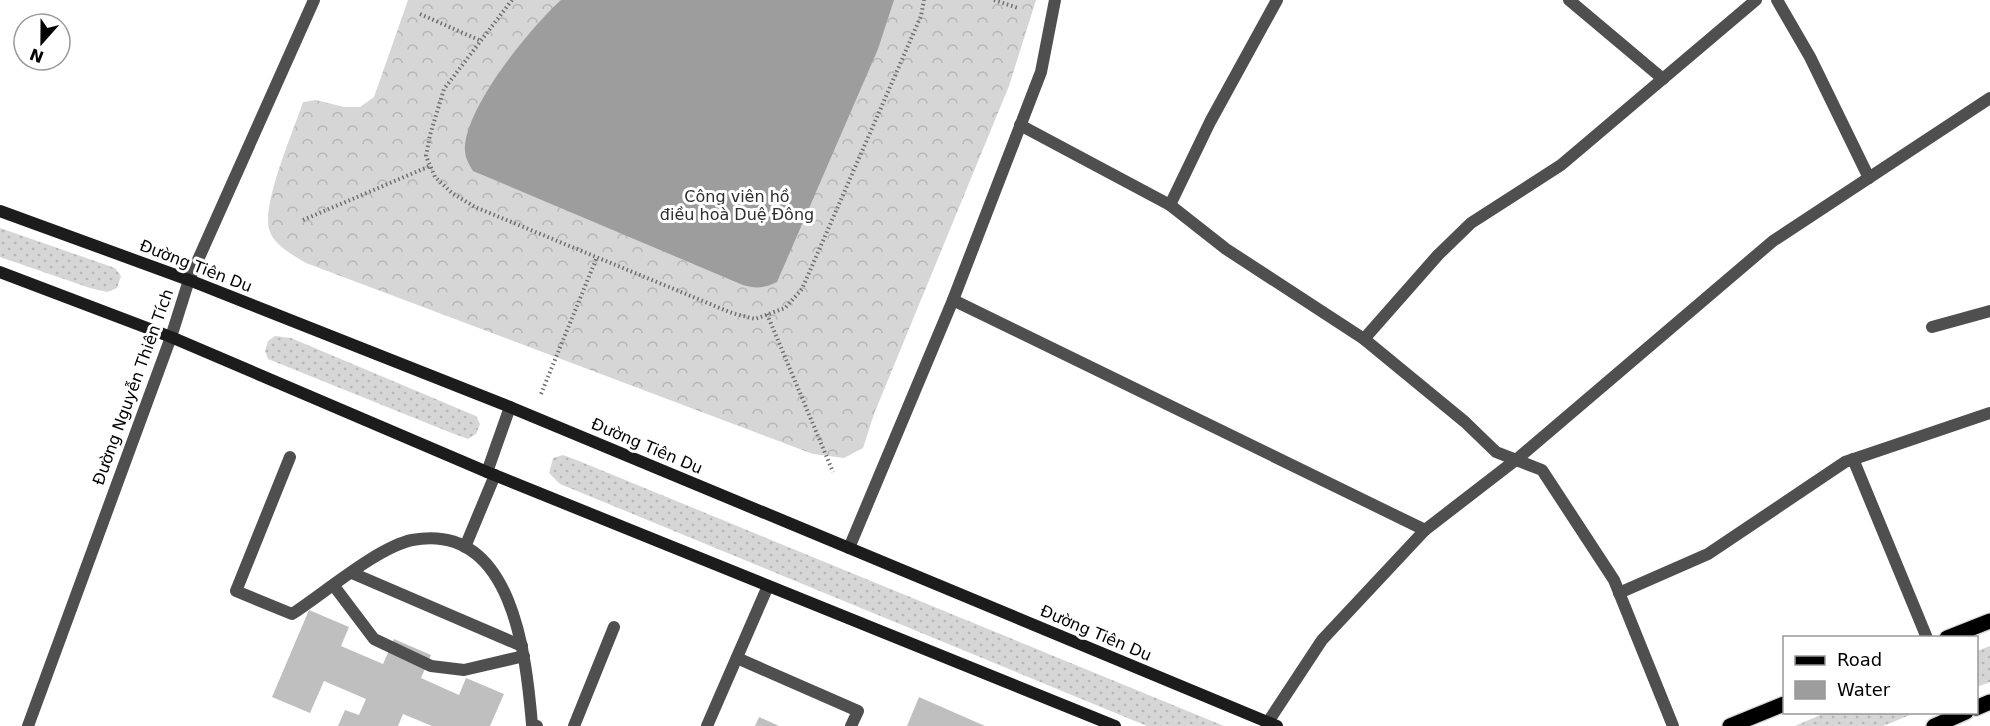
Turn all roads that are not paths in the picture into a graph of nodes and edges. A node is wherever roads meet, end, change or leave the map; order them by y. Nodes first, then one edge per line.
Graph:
1 (314, 0) edge
2 (1055, 0) edge
3 (1278, 0) edge
4 (1569, 0) edge
5 (1756, 0) edge
6 (1778, 0) edge
7 (1663, 79) junction
8 (1990, 98) edge
9 (1020, 125) junction
10 (1869, 178) junction
11 (1170, 205) junction
12 (0, 211) edge
13 (0, 272) edge
14 (189, 280) junction
15 (953, 300) junction
16 (1990, 310) edge
17 (1932, 327) dead end
18 (171, 337) junction
19 (1364, 339) junction
20 (510, 407) junction
21 (1990, 413) edge
22 (290, 457) dead end
23 (1517, 459) junction
24 (1853, 459) junction
25 (491, 474) junction
26 (1425, 530) junction
27 (465, 547) junction
28 (849, 548) junction
29 (352, 573) junction
30 (334, 586) junction
31 (768, 586) junction
32 (1619, 593) junction
33 (1990, 621) edge
34 (614, 627) dead end
35 (1927, 636) edge
36 (1952, 636) edge
37 (523, 651) junction
38 (737, 658) junction
39 (1783, 705) edge
40 (1961, 714) edge
41 (1272, 724) edge
42 (28, 726) edge
43 (537, 726) edge
44 (574, 726) edge
45 (707, 726) edge
46 (851, 726) edge
47 (1115, 726) edge
48 (1673, 726) edge
49 (1730, 726) edge
50 (1934, 726) edge

1 - 14 street, Đường Nguyễn Thiên Tích
2 - 9 street
3 - 11 street
4 - 7 street
5 - 7 street
6 - 10 street
7 - 19 street
8 - 10 street
9 - 11 street
9 - 15 street
10 - 23 street
11 - 19 street
12 - 14 main road, Đường Tiên Du
13 - 18 main road
14 - 18 street, Đường Nguyễn Thiên Tích
14 - 20 main road, Đường Tiên Du
15 - 26 street
15 - 28 street
16 - 17 street
18 - 25 main road
18 - 42 street, Đường Nguyễn Thiên Tích
19 - 23 street
20 - 25 street
20 - 28 main road, Đường Tiên Du
21 - 24 street
22 - 30 street
23 - 26 street
23 - 32 street
24 - 32 street
24 - 35 street
25 - 27 street
25 - 31 main road
26 - 41 street
27 - 29 street
27 - 37 street
28 - 41 main road, Đường Tiên Du
29 - 30 street
29 - 37 street
30 - 37 street
31 - 38 street
31 - 47 main road
32 - 48 street
33 - 36 main road
34 - 44 street
37 - 43 street
38 - 45 street
38 - 46 street
39 - 49 main road
40 - 50 main road

